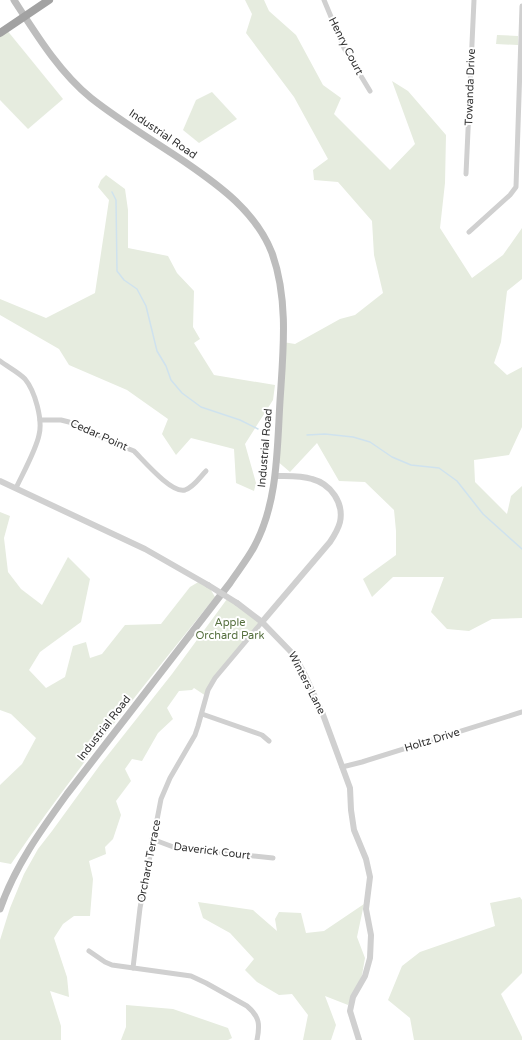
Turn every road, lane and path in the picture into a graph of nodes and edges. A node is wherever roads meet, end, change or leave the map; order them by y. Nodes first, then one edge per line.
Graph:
1 (14, 0) edge
2 (49, 0) edge
3 (324, 0) edge
4 (474, 0) edge
5 (522, 6) edge
6 (25, 17) junction
7 (0, 32) edge
8 (370, 91) dead end
9 (466, 174) dead end
10 (470, 232) dead end
11 (0, 361) edge
12 (40, 420) junction
13 (206, 471) dead end
14 (275, 476) junction
15 (0, 481) edge
16 (16, 488) junction
17 (262, 622) junction
18 (522, 712) edge
19 (202, 714) junction
20 (269, 740) dead end
21 (342, 767) junction
22 (152, 839) junction
23 (273, 858) dead end
24 (0, 909) edge
25 (89, 951) dead end
26 (133, 968) junction
27 (257, 1040) edge
28 (359, 1040) edge

1 - 6 main road, Industrial Road
2 - 6 highway
3 - 8 street, Henry Court
4 - 9 street, Towanda Drive
5 - 10 street
6 - 7 highway
6 - 14 main road, Industrial Road
11 - 12 street
12 - 13 street, Cedar Point
12 - 16 street
14 - 17 street
14 - 24 main road, Industrial Road
15 - 16 street, Winters Lane
16 - 17 street, Winters Lane, bridge
17 - 19 street, Orchard Terrace
17 - 21 street, Winters Lane
18 - 21 street, Holtz Drive
19 - 20 street
19 - 22 street, Orchard Terrace
21 - 28 street, Winters Lane
22 - 23 street, Daverick Court
22 - 26 street, Orchard Terrace
25 - 26 street
26 - 27 street

